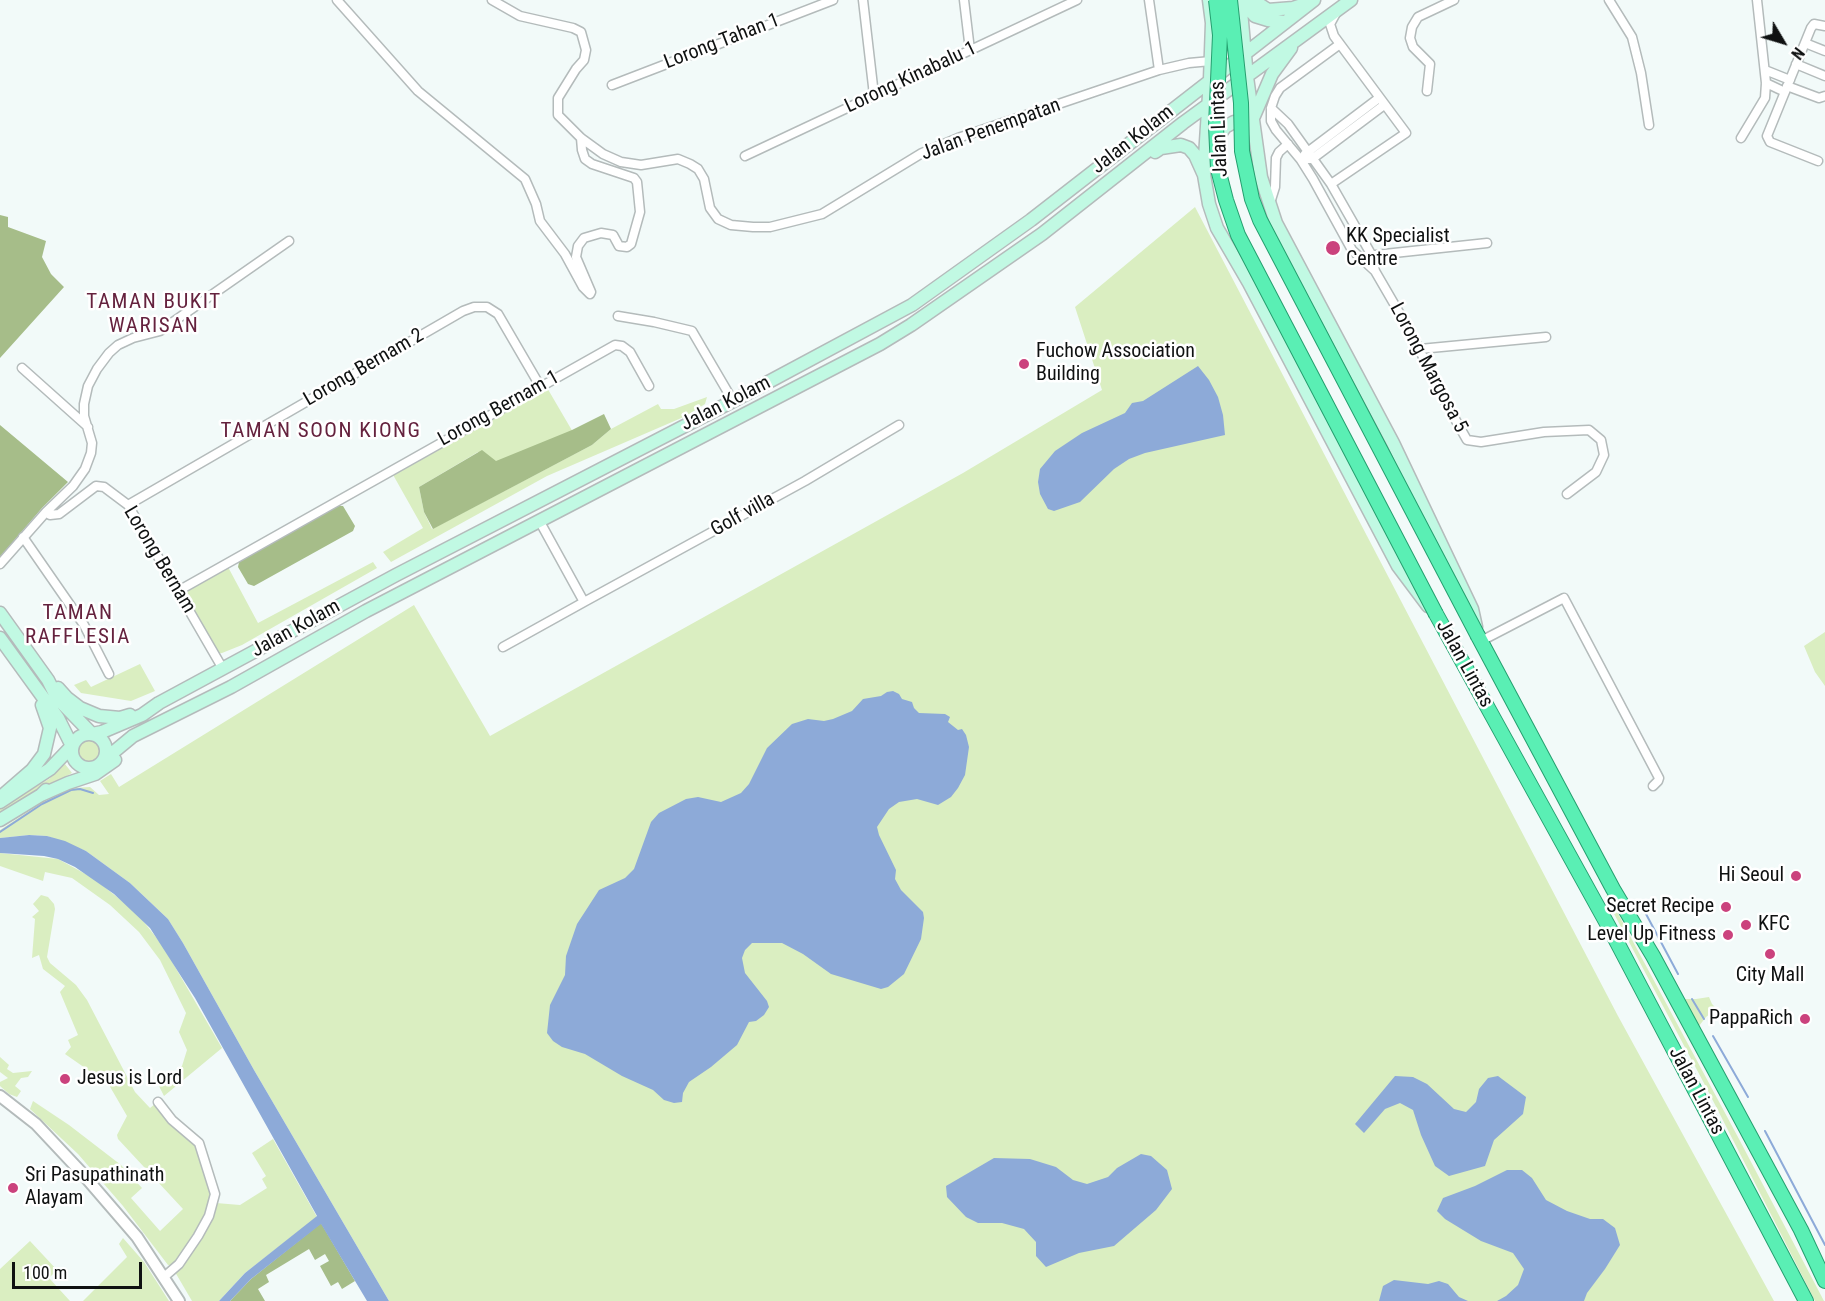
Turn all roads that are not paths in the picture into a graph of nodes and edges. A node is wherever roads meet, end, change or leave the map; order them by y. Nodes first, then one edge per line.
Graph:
1 (337, 0) edge
2 (492, 0) edge
3 (833, 0) edge
4 (863, 0) edge
5 (964, 0) edge
6 (1077, 0) edge
7 (1149, 0) edge
8 (1209, 0) edge
9 (1216, 0) edge
10 (1230, 0) edge
11 (1241, 0) edge
12 (1253, 0) edge
13 (1314, 0) edge
14 (1351, 0) edge
15 (1454, 0) edge
16 (1609, 0) edge
17 (1757, 0) edge
18 (1056, 5) edge
19 (1339, 9) junction
20 (1284, 22) junction
21 (1825, 26) edge
22 (1297, 40) junction
23 (1805, 43) junction
24 (1340, 44) junction
25 (970, 50) junction
26 (1825, 51) edge
27 (1246, 52) junction
28 (1210, 61) junction
29 (1796, 64) junction
30 (1159, 70) junction
31 (1765, 70) junction
32 (1825, 76) edge
33 (1247, 77) junction
34 (1210, 79) junction
35 (1766, 83) junction
36 (612, 85) dead end
37 (1787, 86) junction
38 (1427, 91) dead end
39 (874, 95) junction
40 (1825, 96) edge
41 (1382, 102) junction
42 (1208, 104) junction
43 (1271, 108) junction
44 (1254, 118) junction
45 (1649, 125) dead end
46 (1174, 130) junction
47 (1142, 133) junction
48 (581, 138) junction
49 (1741, 138) dead end
50 (1288, 144) junction
51 (1307, 150) junction
52 (745, 156) dead end
53 (1206, 158) junction
54 (1258, 159) junction
55 (1312, 159) junction
56 (1301, 160) junction
57 (1818, 161) dead end
58 (1132, 164) junction
59 (1204, 175) junction
60 (1331, 184) junction
61 (1270, 204) junction
62 (289, 241) dead end
63 (1487, 243) dead end
64 (1371, 254) junction
65 (1360, 258) junction
66 (1375, 271) junction
67 (618, 316) dead end
68 (1546, 337) dead end
69 (1420, 349) junction
70 (22, 368) dead end
71 (540, 386) junction
72 (649, 386) dead end
73 (733, 401) junction
74 (899, 425) dead end
75 (88, 428) junction
76 (583, 478) junction
77 (604, 487) junction
78 (1567, 495) dead end
79 (129, 505) junction
80 (46, 512) junction
81 (540, 522) junction
82 (23, 537) junction
83 (0, 564) edge
84 (178, 591) junction
85 (584, 602) junction
86 (0, 613) edge
87 (1436, 614) junction
88 (0, 638) edge
89 (1480, 639) junction
90 (503, 646) dead end
91 (223, 669) junction
92 (108, 674) dead end
93 (48, 680) junction
94 (34, 684) junction
95 (159, 703) junction
96 (146, 730) junction
97 (92, 734) junction
98 (72, 747) junction
99 (104, 760) junction
100 (87, 768) junction
101 (1653, 786) dead end
102 (41, 795) junction
103 (0, 800) edge
104 (0, 820) edge
105 (1613, 889) junction
106 (1610, 929) junction
107 (2, 1099) edge
108 (158, 1102) dead end
109 (164, 1277) junction
110 (1825, 1281) edge
111 (179, 1301) edge
112 (1806, 1301) edge

1 - 48 street
2 - 48 street, Jalan Penempatan
3 - 36 street, Lorong Tahan 1
4 - 39 street
5 - 25 street
6 - 18 street, Lorong Kinabalu 1
7 - 30 street
8 - 28 main road, Jalan Lintas
9 - 87 highway, Jalan Lintas, bridge
10 - 89 highway, Jalan Lintas, bridge
11 - 20 main road
11 - 27 main road, Jalan Lintas
12 - 13 main road
13 - 20 main road, Jalan Kolam
14 - 19 main road, Jalan Kolam
15 - 38 street
16 - 45 street
17 - 31 street
18 - 25 street, Lorong Kinabalu 1
19 - 22 main road, Jalan Kolam
19 - 24 street
20 - 27 main road, Jalan Kolam
21 - 23 street
22 - 33 main road, Jalan Kolam
22 - 44 main road
23 - 26 street
23 - 29 street
24 - 41 street
24 - 43 street
25 - 39 street, Lorong Kinabalu 1
27 - 33 main road, Jalan Lintas
27 - 34 main road, Jalan Kolam
28 - 30 street, Jalan Penempatan
28 - 34 main road, Jalan Lintas
29 - 32 street
29 - 37 street
30 - 48 street, Jalan Penempatan
31 - 35 street
31 - 37 street
33 - 42 main road, Jalan Kolam
33 - 44 main road, Jalan Lintas
34 - 42 main road, Jalan Lintas
34 - 47 main road, Jalan Kolam
35 - 37 street
35 - 49 street
37 - 40 street
37 - 57 street
39 - 52 street, Lorong Kinabalu 1
41 - 51 street
41 - 55 street
41 - 60 street
42 - 46 main road, Jalan Kolam
42 - 53 main road, Jalan Lintas
43 - 50 street, Lorong Margosa 5
43 - 51 street, Lorong Margosa 5
44 - 54 main road, Jalan Lintas
46 - 47 main road
46 - 58 main road, Jalan Kolam
47 - 73 main road, Jalan Kolam
50 - 56 street, Lorong Margosa 5
50 - 61 street
51 - 55 street, Lorong Margosa 5
51 - 56 street
53 - 54 main road
53 - 59 main road, Jalan Lintas
54 - 61 main road, Jalan Lintas
55 - 56 street
55 - 60 street, Lorong Margosa 5
56 - 65 street, Lorong Margosa 5
58 - 59 main road
58 - 77 main road, Jalan Kolam
59 - 87 main road
60 - 64 street, Lorong Margosa 5
61 - 89 main road, Jalan Lintas
62 - 75 street
63 - 64 street
64 - 65 street
64 - 66 street, Lorong Margosa 5
65 - 66 street, Lorong Margosa 5
66 - 69 street, Lorong Margosa 5
67 - 73 street
68 - 69 street
69 - 78 street, Lorong Margosa 5
70 - 75 street
71 - 72 street, Lorong Bernam 1
71 - 79 street, Lorong Bernam 2
71 - 84 street, Lorong Bernam 1
73 - 76 main road, Jalan Kolam
74 - 85 street, Golf villa
75 - 80 street
76 - 77 main road
76 - 91 main road, Jalan Kolam
77 - 81 main road, Jalan Kolam
79 - 80 street, Lorong Bernam
79 - 84 street, Lorong Bernam
80 - 82 street
81 - 85 street
81 - 96 main road, Jalan Kolam
82 - 83 street
82 - 92 street
84 - 91 street, Lorong Bernam
85 - 90 street, Golf villa
86 - 93 main road
87 - 106 highway, Jalan Lintas
88 - 94 main road
89 - 101 street
89 - 105 highway, Jalan Lintas
91 - 95 main road, Jalan Kolam
93 - 95 main road
93 - 97 main road
94 - 98 main road
94 - 103 main road
95 - 97 main road, Jalan Kolam
96 - 99 main road, Jalan Kolam
96 - 102 main road, Jalan Kolam
97 - 98 main road
97 - 99 main road
98 - 100 main road
98 - 103 main road
99 - 100 main road
100 - 102 main road, Jalan Kolam
102 - 104 main road, Jalan Kolam
105 - 106 highway
105 - 110 highway, Jalan Lintas
106 - 112 highway, Jalan Lintas
107 - 109 street
108 - 109 street
109 - 111 street

